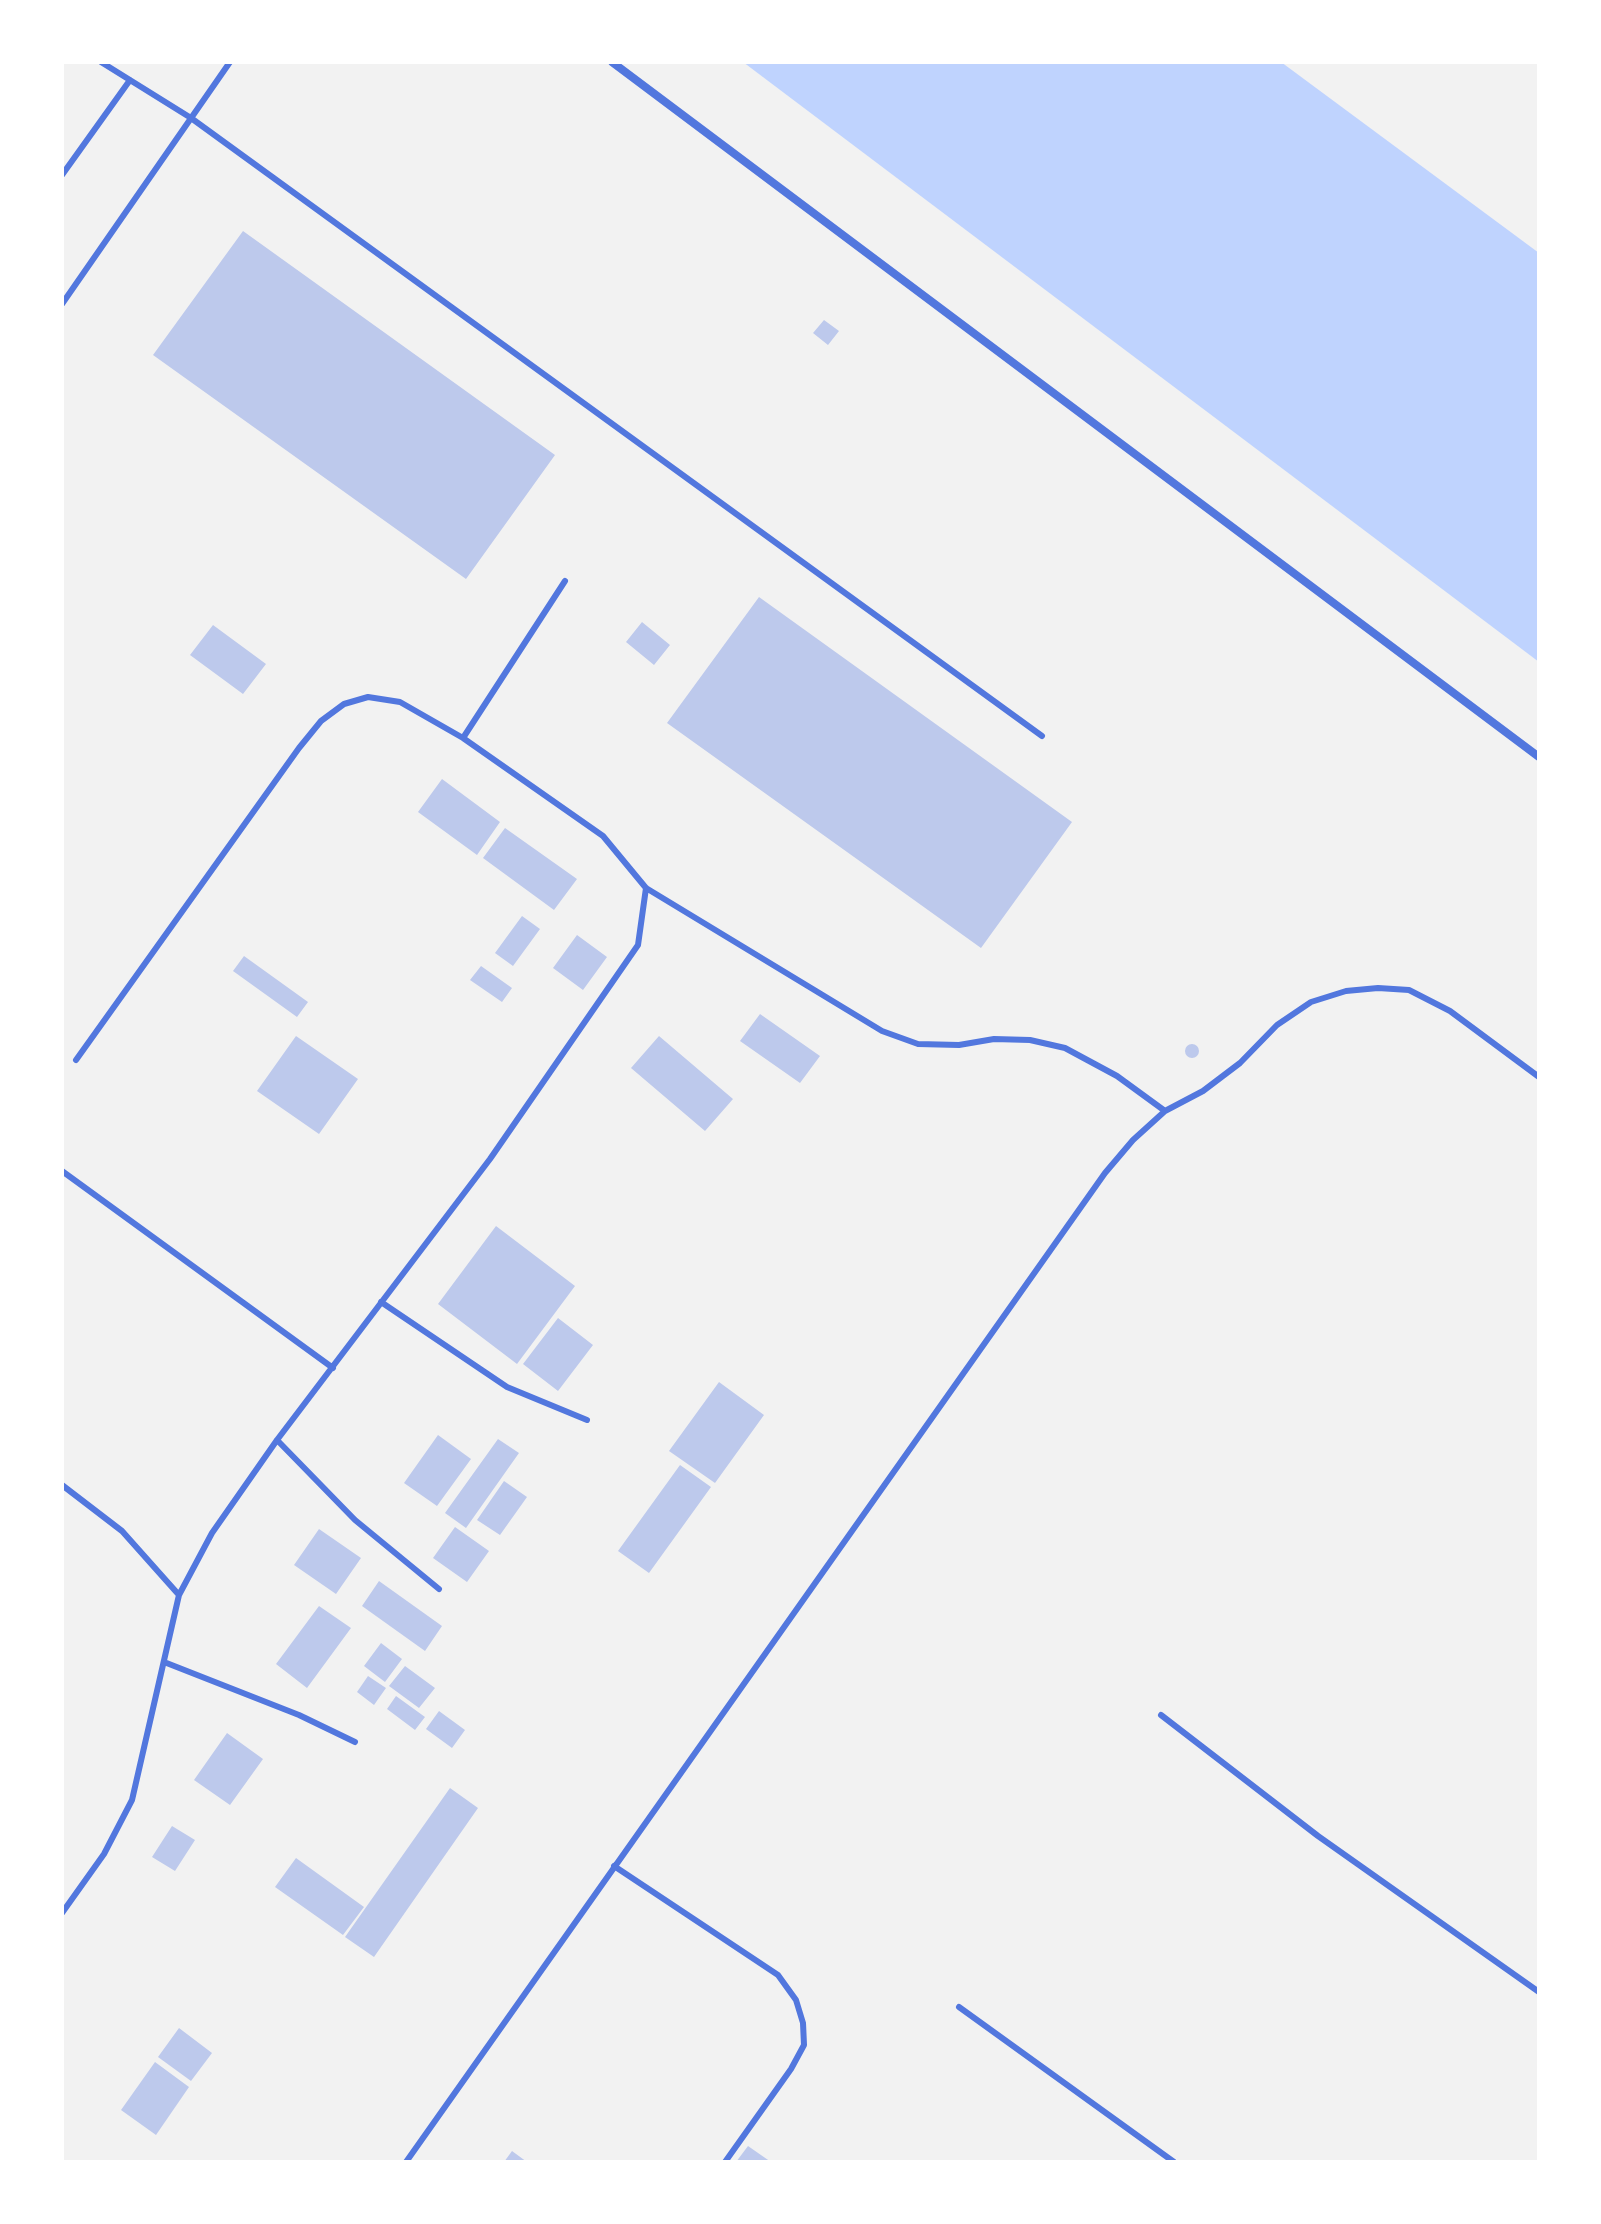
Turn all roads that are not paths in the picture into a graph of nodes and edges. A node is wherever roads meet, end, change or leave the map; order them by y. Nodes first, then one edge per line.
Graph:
1 (101, 62) edge
2 (230, 62) edge
3 (612, 62) edge
4 (130, 80) junction
5 (191, 118) junction
6 (62, 175) edge
7 (62, 304) edge
8 (565, 581) dead end
9 (1042, 736) dead end
10 (463, 738) junction
11 (1539, 757) edge
12 (646, 888) junction
13 (76, 1060) dead end
14 (1539, 1077) edge
15 (1165, 1111) junction
16 (62, 1171) edge
17 (381, 1302) junction
18 (333, 1368) junction
19 (587, 1420) dead end
20 (277, 1440) junction
21 (62, 1485) edge
22 (439, 1589) dead end
23 (179, 1595) junction
24 (164, 1662) junction
25 (1161, 1715) dead end
26 (355, 1742) dead end
27 (614, 1866) junction
28 (62, 1913) edge
29 (1539, 1992) edge
30 (959, 2007) dead end
31 (406, 2162) edge
32 (725, 2162) edge
33 (1174, 2162) edge

1 - 4 lane
2 - 5 lane
3 - 11 street
4 - 5 lane
4 - 6 lane
5 - 7 lane
5 - 9 lane
8 - 10 lane
10 - 12 lane
10 - 13 lane
12 - 15 lane
12 - 17 lane
14 - 15 lane
15 - 27 lane
16 - 18 lane
17 - 18 lane
17 - 19 lane
18 - 20 lane
20 - 22 lane
20 - 23 lane
21 - 23 lane
23 - 24 lane
24 - 26 lane
24 - 28 lane
25 - 29 lane
27 - 31 lane
27 - 32 lane
30 - 33 lane

